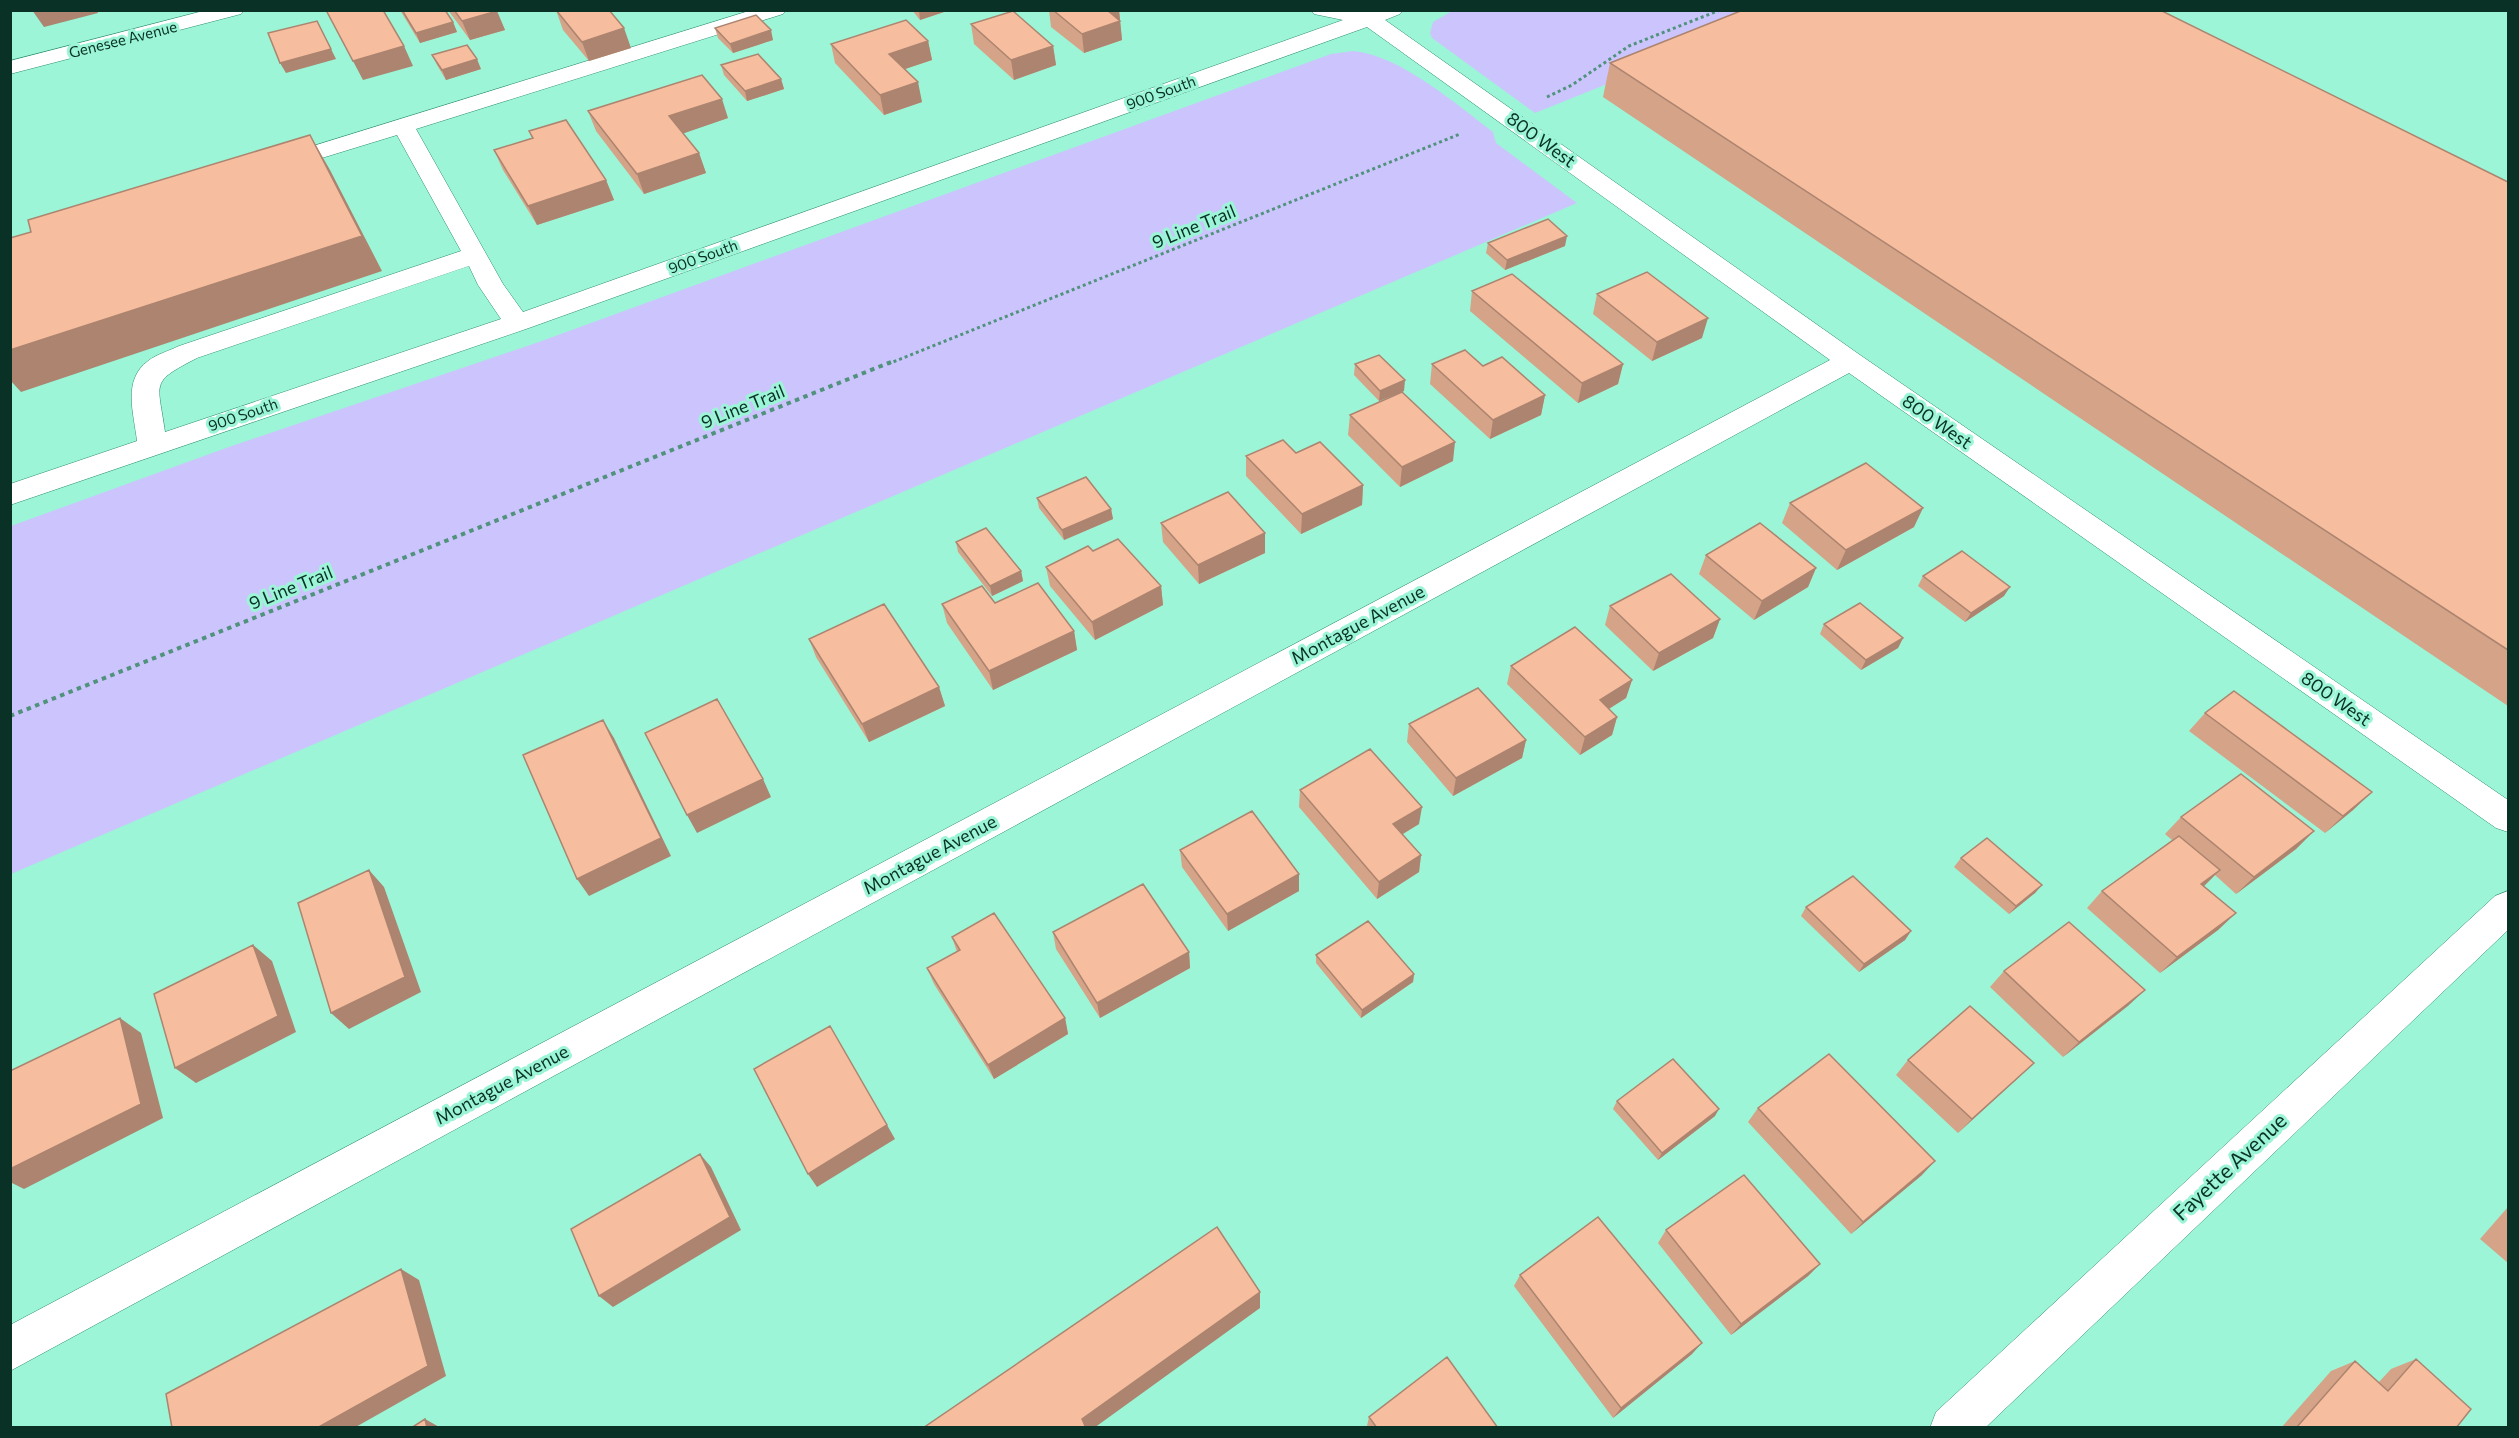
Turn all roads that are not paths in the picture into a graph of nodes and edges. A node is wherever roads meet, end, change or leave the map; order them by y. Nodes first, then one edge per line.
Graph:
1 (234, 10) edge
2 (776, 10) edge
3 (1321, 10) edge
4 (1378, 13) edge
5 (10, 68) edge
6 (403, 126) junction
7 (255, 171) edge
8 (476, 255) junction
9 (517, 323) junction
10 (1850, 361) junction
11 (152, 445) junction
12 (10, 495) edge
13 (2508, 818) edge
14 (2508, 907) edge
15 (10, 1349) edge
16 (1952, 1428) edge

1 - 5 street, Genesee Avenue
2 - 6 street
3 - 4 street, 800 West
4 - 9 street, 900 South
4 - 10 street, 800 West
6 - 7 street
6 - 8 street
8 - 9 street
8 - 11 street
9 - 11 street, 900 South
10 - 13 street, 800 West
10 - 15 street, Montague Avenue
11 - 12 street, 900 South
14 - 16 street, Fayette Avenue

